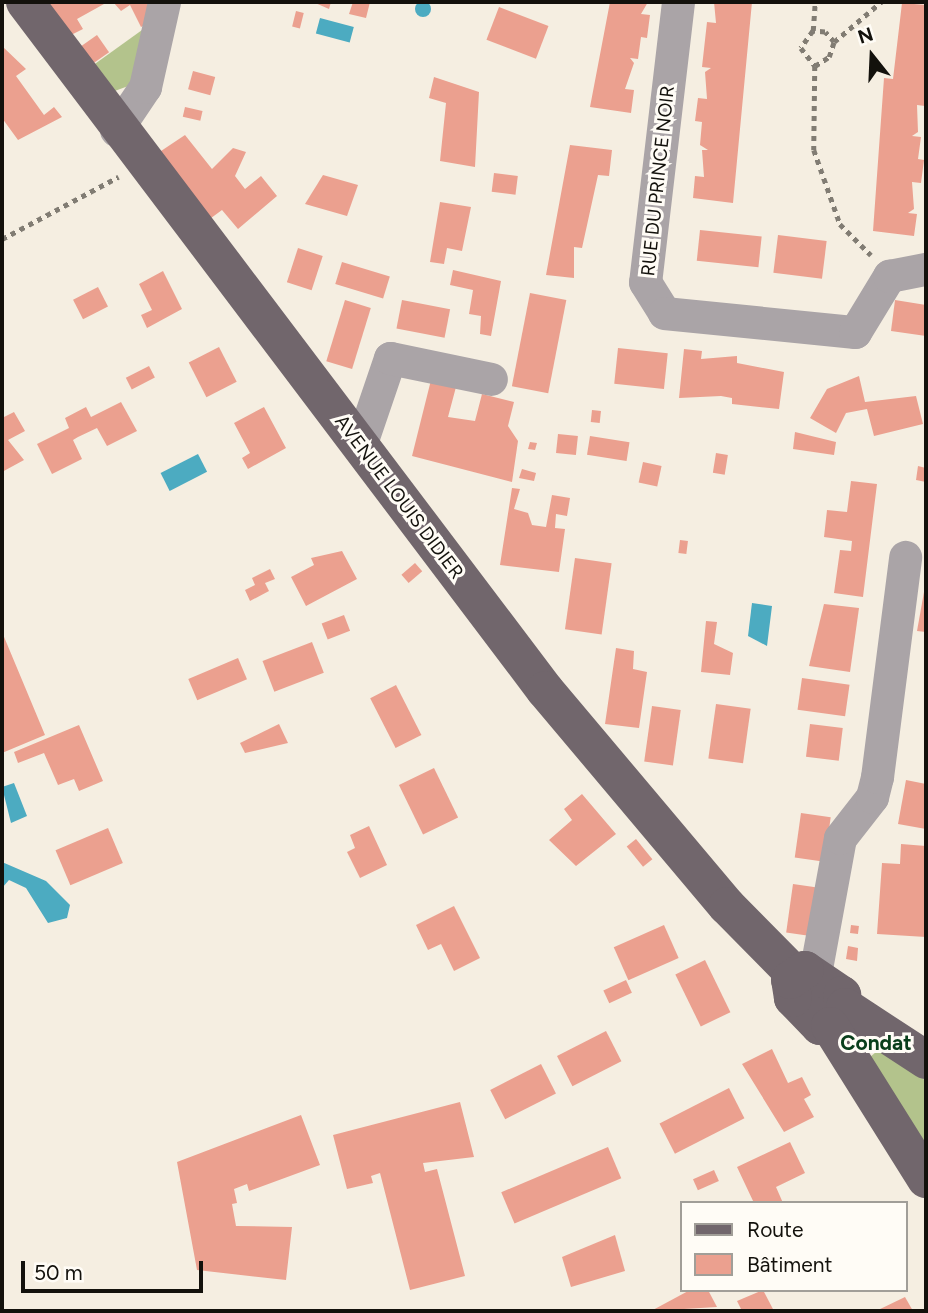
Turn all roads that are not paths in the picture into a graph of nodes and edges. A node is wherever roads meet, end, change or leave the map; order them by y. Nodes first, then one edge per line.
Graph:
1 (25, 2) edge
2 (164, 2) edge
3 (678, 2) edge
4 (116, 130) junction
5 (926, 269) edge
6 (491, 379) dead end
7 (360, 446) junction
8 (905, 557) dead end
9 (804, 974) junction
10 (837, 1016) junction
11 (926, 1060) edge
12 (926, 1179) edge

1 - 4 main road, AVENUE LOUIS DIDIER
2 - 4 street
3 - 5 street, RUE DU PRINCE NOIR
4 - 7 main road, AVENUE LOUIS DIDIER
6 - 7 street
7 - 9 main road, AVENUE LOUIS DIDIER
8 - 9 street
9 - 10 main road
10 - 11 main road
10 - 12 main road

